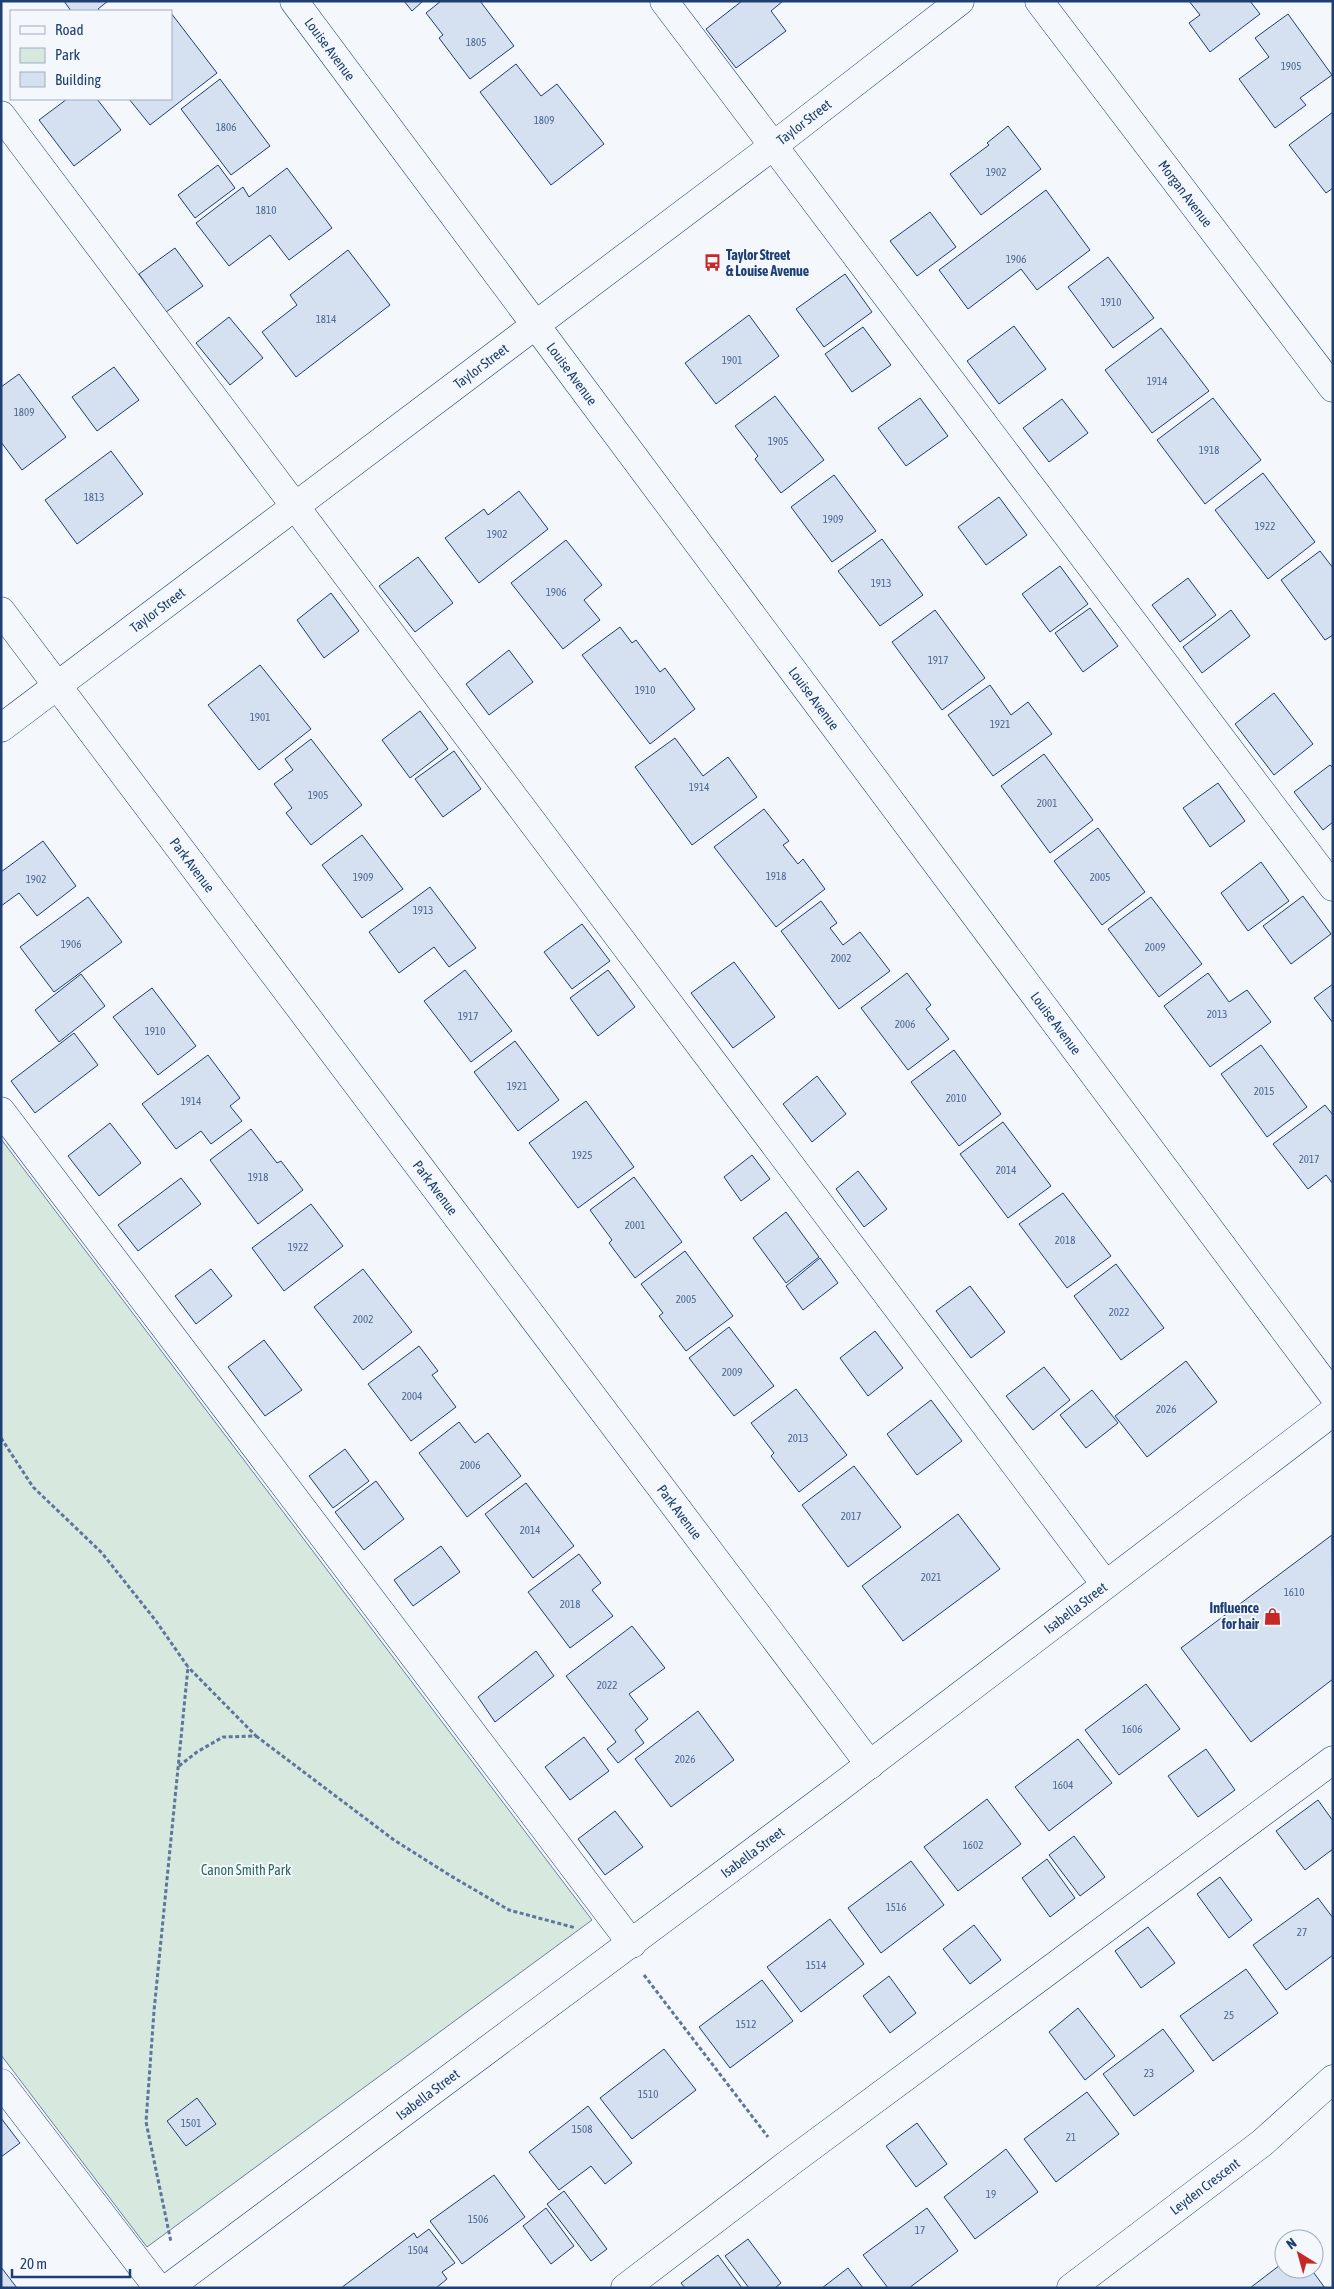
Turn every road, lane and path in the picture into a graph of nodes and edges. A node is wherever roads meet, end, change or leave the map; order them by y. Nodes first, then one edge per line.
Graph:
1 (294, 1) edge
2 (664, 1) edge
3 (960, 1) edge
4 (1039, 1) edge
5 (1, 115) edge
6 (773, 146) junction
7 (536, 324) junction
8 (1333, 388) edge
9 (295, 505) junction
10 (1, 612) edge
11 (57, 686) junction
12 (1, 728) edge
13 (1333, 887) edge
14 (1, 1111) edge
15 (1333, 1395) edge
16 (1333, 1412) edge
17 (1, 1438) edge
18 (1105, 1584) junction
19 (188, 1667) junction
20 (256, 1736) junction
21 (1333, 1760) edge
22 (870, 1765) junction
23 (179, 1766) junction
24 (609, 1914) junction
25 (632, 1944) junction
26 (649, 1982) dead end
27 (1333, 2079) edge
28 (1, 2083) edge
29 (789, 2163) junction
30 (141, 2266) junction
31 (158, 2288) edge
32 (168, 2288) edge
33 (625, 2288) edge
34 (1071, 2288) edge

1 - 7 street, Louise Avenue
2 - 6 street
3 - 6 street, Taylor Street
4 - 8 street, Morgan Avenue
5 - 9 street
6 - 7 street, Taylor Street
6 - 13 street
7 - 9 street, Taylor Street
7 - 15 street, Louise Avenue
9 - 11 street, Taylor Street
9 - 18 street
10 - 11 street, Park Avenue
11 - 12 street, Taylor Street
11 - 22 street, Park Avenue
14 - 24 street
16 - 18 street, Isabella Street
17 - 19 path
18 - 22 street, Isabella Street
19 - 20 path
19 - 23 path
20 - 23 path
20 - 24 path
21 - 29 street
22 - 25 street, Isabella Street
23 - 30 path
24 - 25 street
25 - 32 street, Isabella Street
26 - 29 path
27 - 34 street, Leyden Crescent
28 - 30 street
29 - 33 street
30 - 31 street

